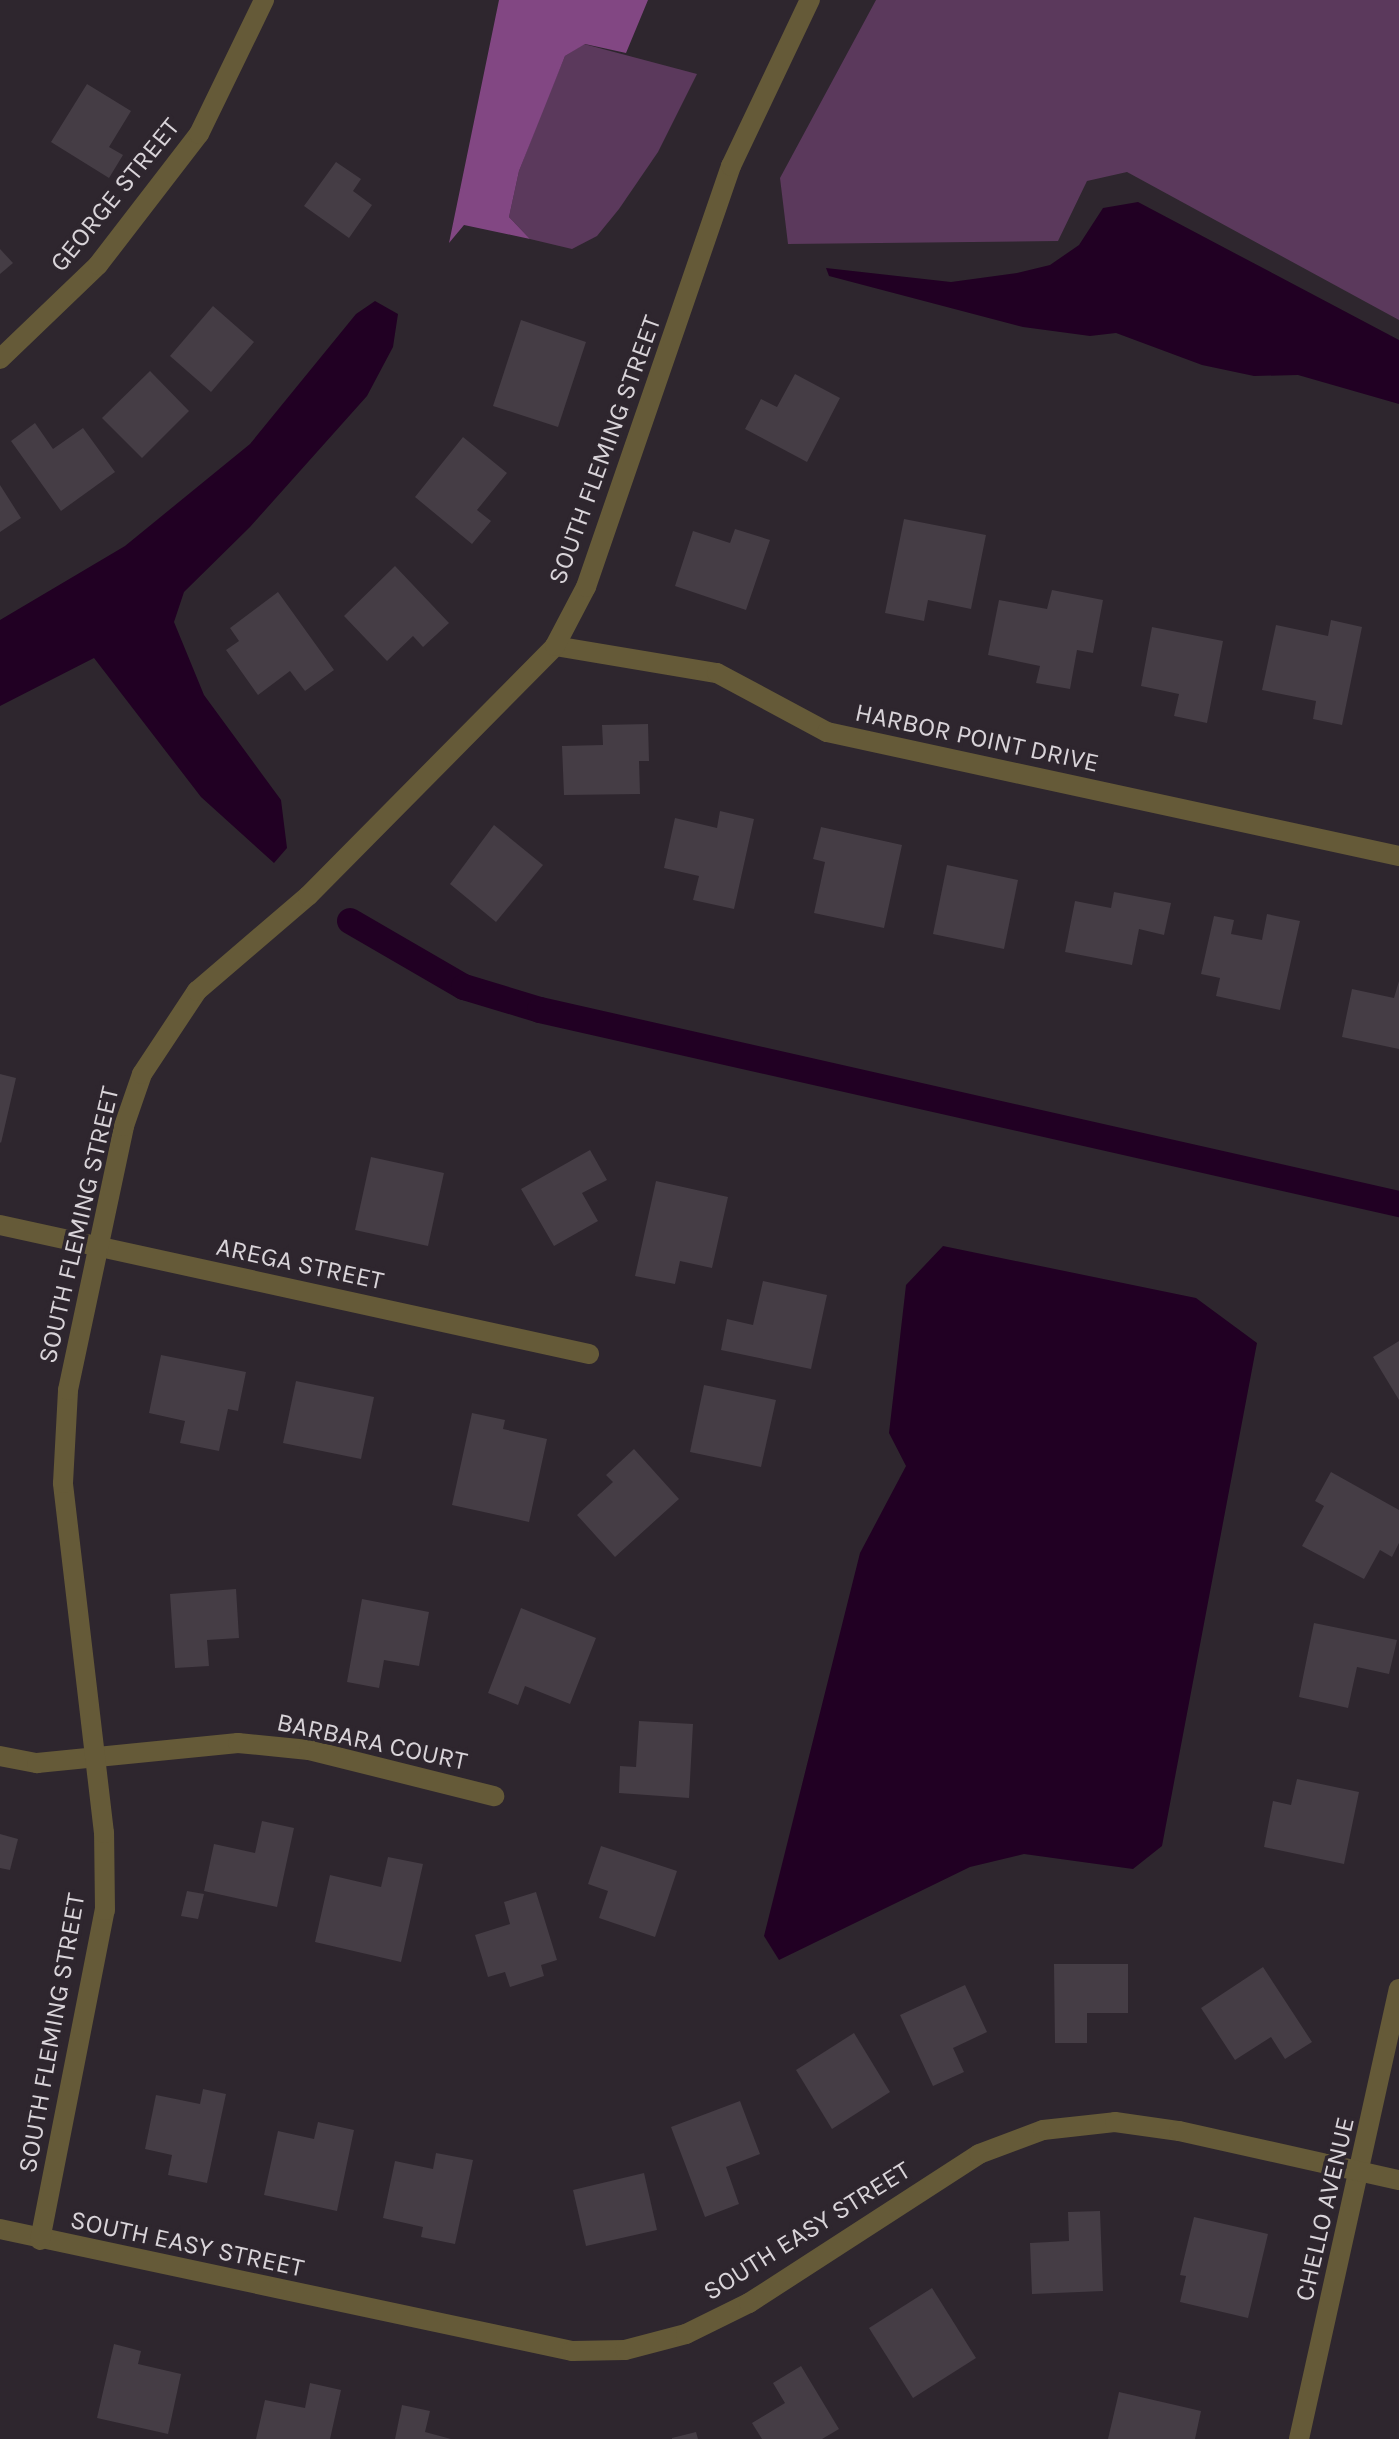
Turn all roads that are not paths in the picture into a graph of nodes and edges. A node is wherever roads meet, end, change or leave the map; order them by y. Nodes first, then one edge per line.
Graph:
1 (264, 0) edge
2 (810, 0) edge
3 (0, 359) edge
4 (555, 646) junction
5 (1399, 856) edge
6 (0, 1225) edge
7 (96, 1246) junction
8 (589, 1354) dead end
9 (0, 1756) edge
10 (96, 1757) junction
11 (494, 1796) dead end
12 (1399, 1989) edge
13 (1361, 2171) junction
14 (1399, 2180) edge
15 (0, 2229) edge
16 (40, 2240) junction
17 (1299, 2439) edge

1 - 3 street, GEORGE STREET
2 - 4 street, SOUTH FLEMING STREET
4 - 5 street, HARBOR POINT DRIVE
4 - 7 street, SOUTH FLEMING STREET
6 - 7 street, AREGA STREET
7 - 8 street, AREGA STREET
7 - 10 street, SOUTH FLEMING STREET
9 - 10 street, BARBARA COURT
10 - 11 street, BARBARA COURT
10 - 16 street, SOUTH FLEMING STREET
12 - 13 street, CHELLO AVENUE
13 - 14 street, SOUTH EASY STREET
13 - 16 street, SOUTH EASY STREET
13 - 17 street, CHELLO AVENUE
15 - 16 street, SOUTH EASY STREET

